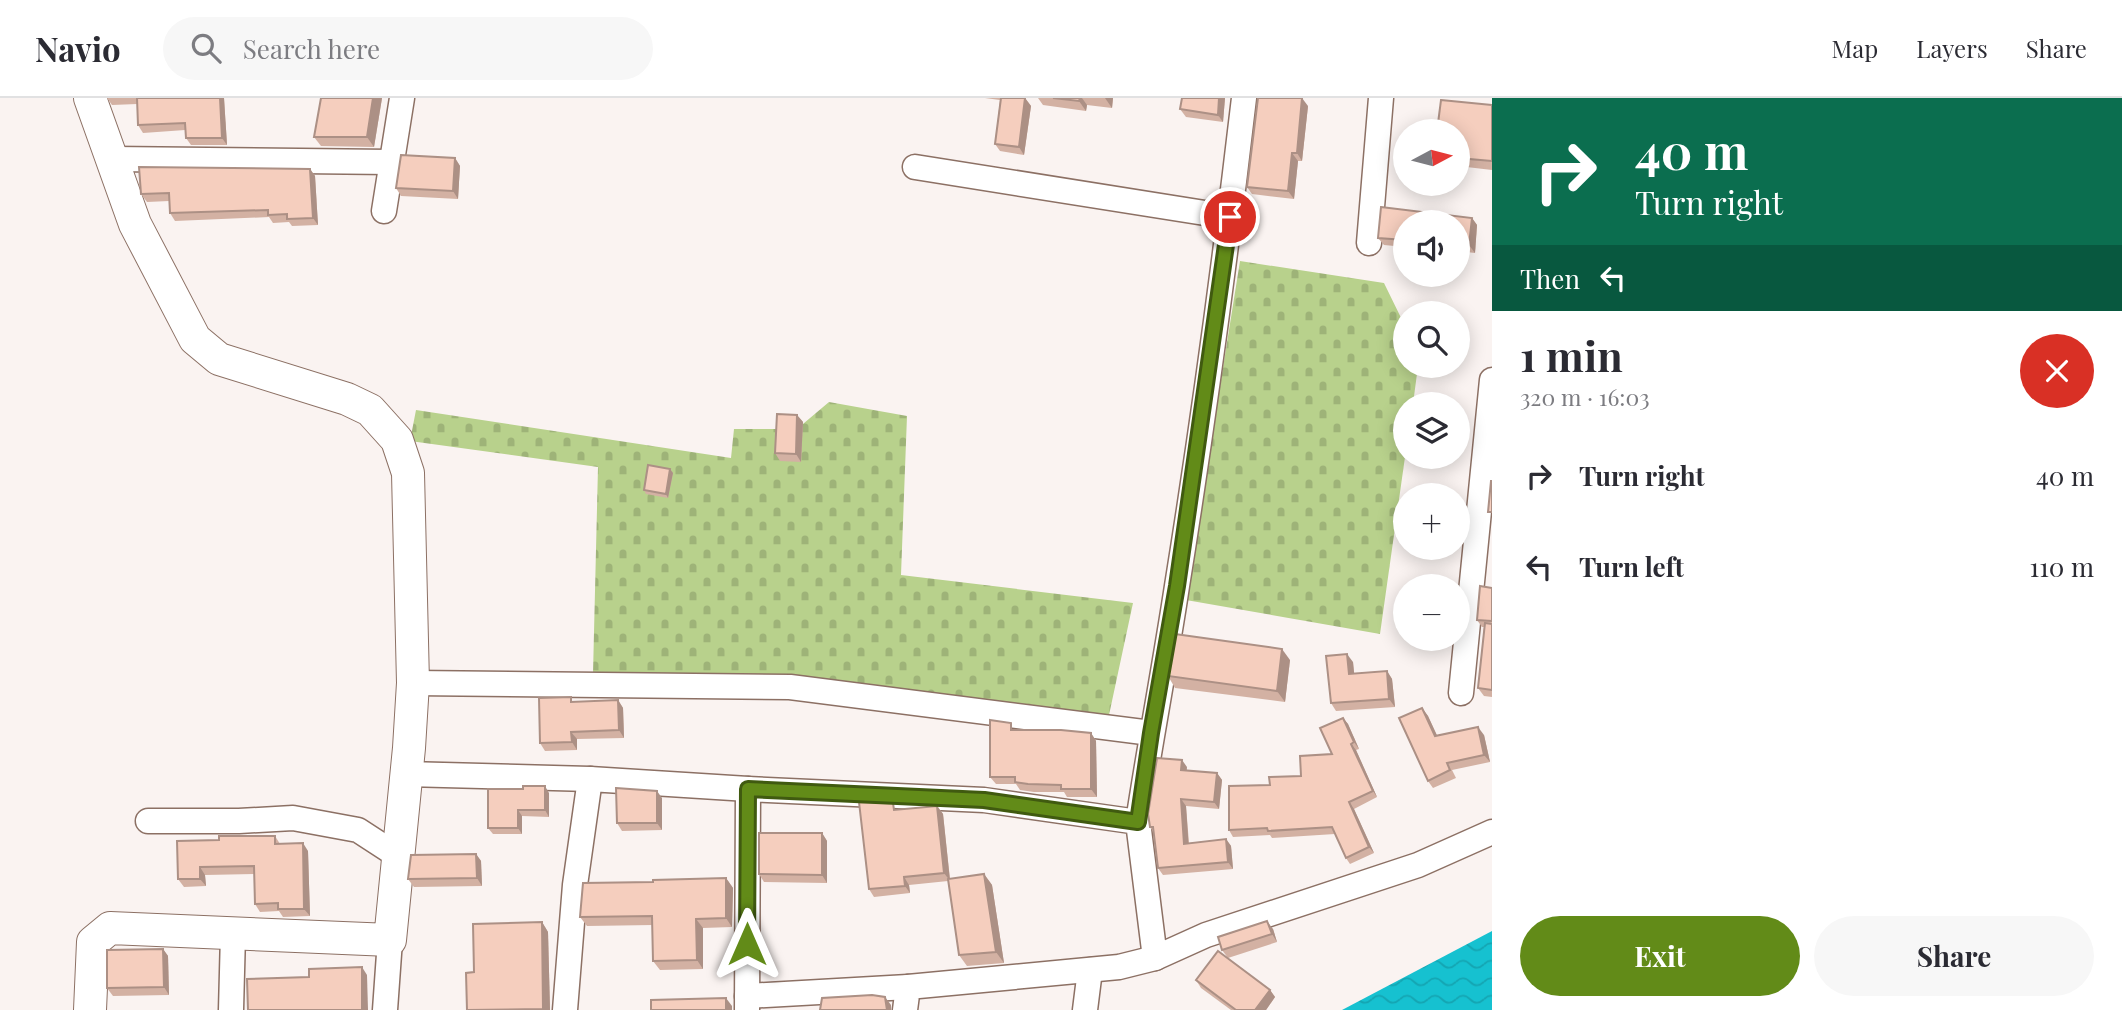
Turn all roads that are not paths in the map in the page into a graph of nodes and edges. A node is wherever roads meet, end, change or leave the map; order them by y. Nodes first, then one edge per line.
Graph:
1 (90, 98) edge
2 (402, 98) edge
3 (1244, 98) edge
4 (1381, 98) edge
5 (112, 159) junction
6 (391, 162) junction
7 (915, 167) dead end
8 (384, 211) dead end
9 (1230, 217) junction
10 (1369, 243) dead end
11 (1492, 380) edge
12 (413, 684) junction
13 (1461, 692) dead end
14 (1151, 733) junction
15 (406, 774) junction
16 (590, 779) junction
17 (748, 789) junction
18 (148, 821) dead end
19 (1138, 822) junction
20 (1492, 832) edge
21 (398, 856) junction
22 (233, 933) junction
23 (390, 940) junction
24 (1155, 958) junction
25 (1090, 970) junction
26 (906, 998) edge
27 (747, 1003) edge
28 (90, 1010) edge
29 (231, 1010) edge
30 (385, 1010) edge
31 (565, 1010) edge
32 (1085, 1010) edge

1 - 5 street
2 - 6 street
3 - 9 street
4 - 10 street
5 - 6 street
5 - 12 street
6 - 8 street
7 - 9 street
9 - 14 street
11 - 13 street
12 - 14 street
12 - 15 street
14 - 19 street
15 - 16 street
15 - 21 street
16 - 17 street
16 - 31 street
17 - 19 street
17 - 27 street
18 - 21 street
19 - 24 street
20 - 24 street
21 - 23 street
22 - 23 street
22 - 28 street
22 - 29 street
23 - 30 street
24 - 25 street
25 - 26 street
25 - 32 street
26 - 27 street

